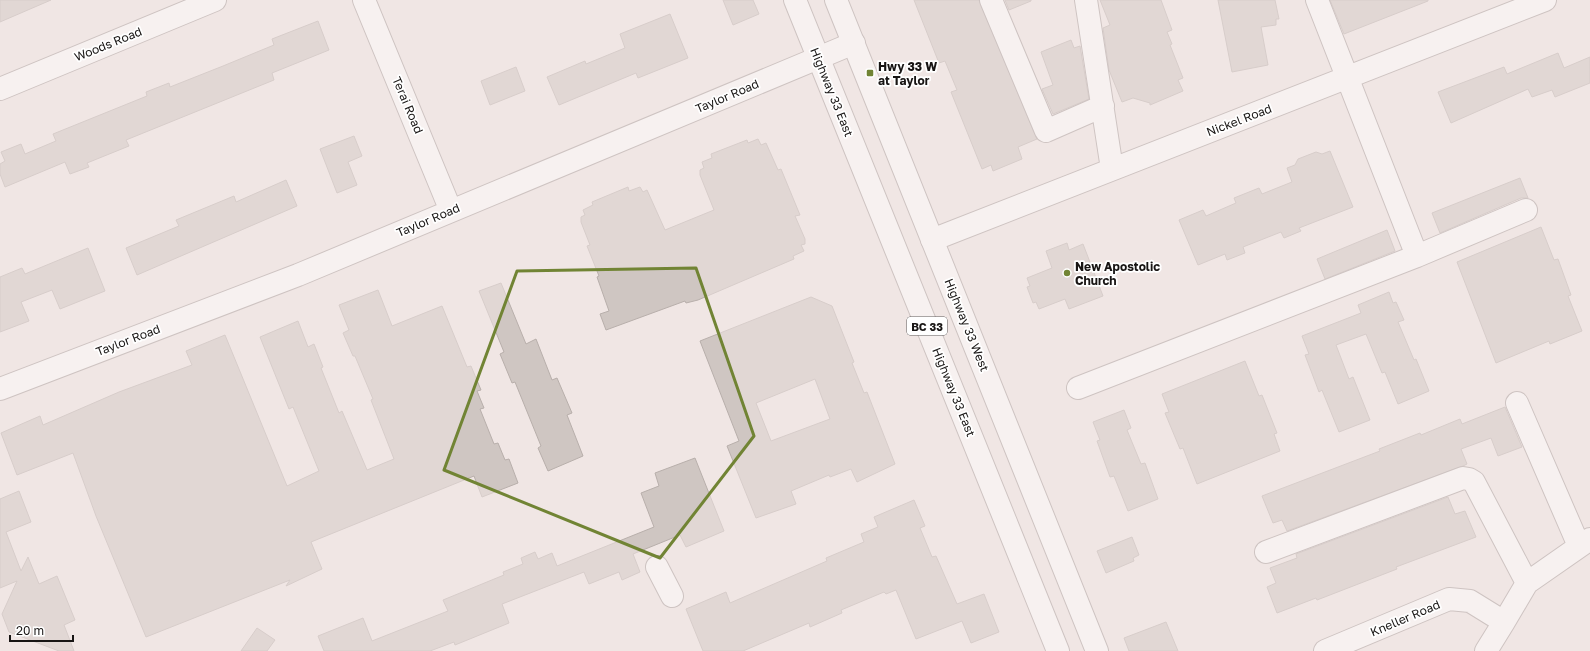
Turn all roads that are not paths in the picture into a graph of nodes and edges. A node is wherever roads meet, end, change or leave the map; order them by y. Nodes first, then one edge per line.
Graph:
1 (215, 0) edge
2 (364, 0) edge
3 (795, 0) edge
4 (836, 0) edge
5 (991, 0) edge
6 (1086, 0) edge
7 (1317, 0) edge
8 (1545, 0) edge
9 (854, 43) junction
10 (819, 58) junction
11 (1348, 77) junction
12 (0, 89) edge
13 (1103, 106) junction
14 (1112, 169) junction
15 (1526, 210) dead end
16 (452, 211) junction
17 (932, 240) junction
18 (1417, 256) junction
19 (1078, 388) dead end
20 (0, 389) edge
21 (1517, 404) dead end
22 (1584, 542) edge
23 (1266, 552) dead end
24 (657, 567) dead end
25 (1527, 582) junction
26 (672, 596) dead end
27 (1504, 622) junction
28 (1058, 651) edge
29 (1097, 651) edge
30 (1325, 651) edge
31 (1486, 651) edge

1 - 12 street, Woods Road
2 - 16 street, Terai Road
3 - 10 street, Highway 33 East / BC 33
4 - 9 street, Highway 33 West / BC 33
5 - 13 street
6 - 13 street
7 - 11 street
8 - 11 street, Nickel Road
9 - 10 street, Taylor Road
9 - 17 street, Highway 33 West / BC 33
10 - 16 street, Taylor Road
10 - 28 street, Highway 33 East / BC 33
11 - 14 street, Nickel Road
11 - 18 street
13 - 14 street
14 - 17 street, Nickel Road
15 - 18 street
16 - 20 street, Taylor Road
17 - 29 street, Highway 33 West / BC 33
18 - 19 street
21 - 22 street
22 - 25 street
23 - 25 street
24 - 26 street
25 - 27 street
27 - 30 street, Kneller Road
27 - 31 street

